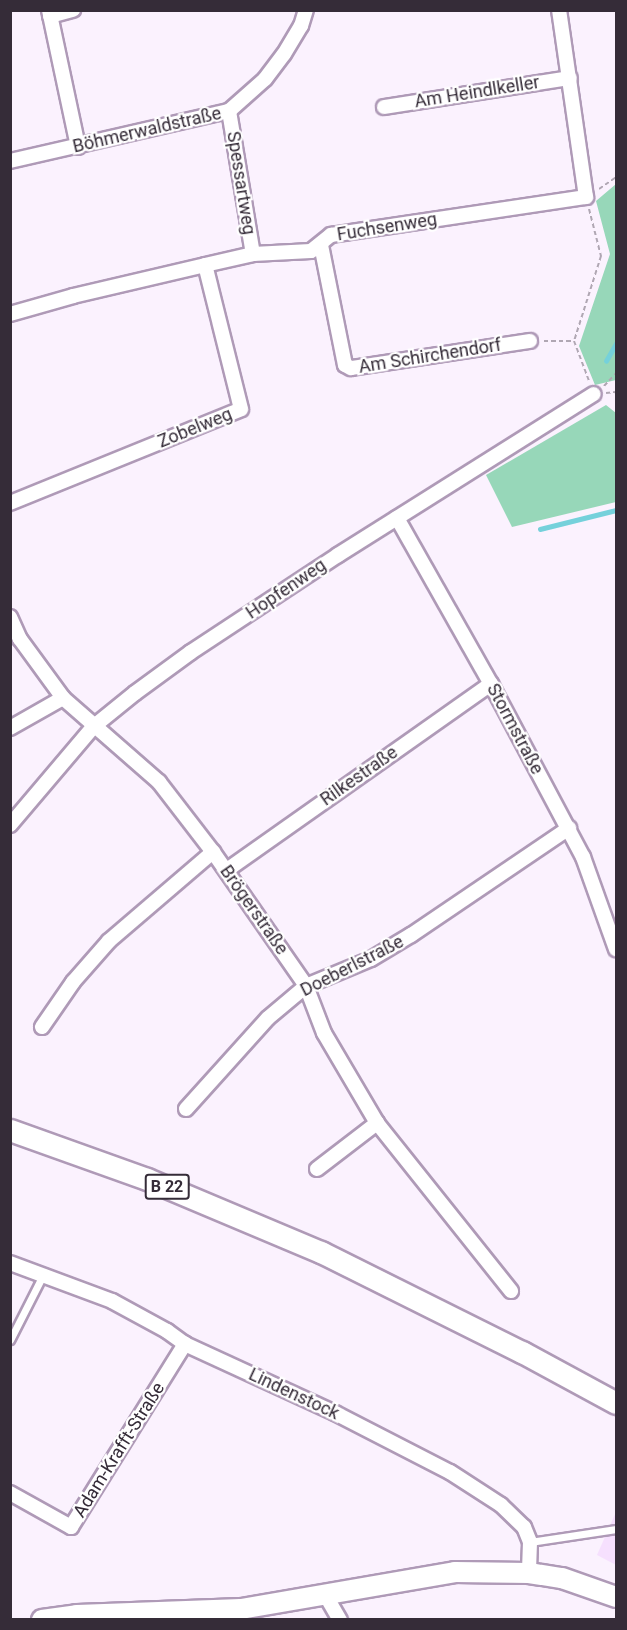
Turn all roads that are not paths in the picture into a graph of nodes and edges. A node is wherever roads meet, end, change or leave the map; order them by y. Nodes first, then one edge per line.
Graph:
1 (73, 10) edge
2 (306, 10) edge
3 (559, 10) edge
4 (49, 13) edge
5 (570, 78) junction
6 (384, 107) dead end
7 (229, 111) junction
8 (78, 147) junction
9 (10, 161) edge
10 (321, 245) junction
11 (254, 255) junction
12 (205, 265) junction
13 (10, 314) edge
14 (530, 340) road end
15 (594, 394) road end
16 (10, 503) edge
17 (397, 518) junction
18 (10, 617) edge
19 (491, 684) junction
20 (63, 698) junction
21 (93, 727) junction
22 (10, 728) edge
23 (10, 825) edge
24 (568, 828) junction
25 (213, 852) junction
26 (227, 870) junction
27 (616, 949) edge
28 (306, 986) junction
29 (42, 1027) dead end
30 (186, 1109) dead end
31 (377, 1123) junction
32 (10, 1130) edge
33 (317, 1169) dead end
34 (10, 1263) edge
35 (43, 1275) junction
36 (512, 1291) dead end
37 (10, 1340) edge
38 (185, 1344) junction
39 (522, 1352) junction
40 (616, 1384) edge
41 (616, 1403) edge
42 (10, 1493) edge
43 (616, 1529) edge
44 (530, 1542) junction
45 (529, 1573) junction
46 (326, 1596) junction
47 (616, 1597) edge
48 (42, 1620) edge
49 (340, 1620) edge

1 - 4 street
2 - 7 street, Böhmerwaldstraße
3 - 5 street
4 - 8 street
5 - 6 street, Am Heindlkeller
5 - 10 street, Fuchsenweg
7 - 8 street, Böhmerwaldstraße
7 - 11 street, Spessartweg
8 - 9 street, Böhmerwaldstraße
10 - 11 street, Fuchsenweg
10 - 14 street, Am Schirchendorf
11 - 12 street, Fuchsenweg
12 - 13 street, Fuchsenweg
12 - 16 street, Zobelweg
15 - 17 street, Hopfenweg
17 - 19 street, Stormstraße
17 - 21 street, Hopfenweg
18 - 20 street, Brögerstraße
19 - 24 street, Stormstraße
19 - 26 street, Rilkestraße
20 - 21 street, Brögerstraße
20 - 22 street
21 - 23 street, Hopfenweg
21 - 25 street, Brögerstraße
24 - 27 street, Stormstraße
24 - 28 street, Doeberlstraße
25 - 26 street, Brögerstraße
25 - 29 street
26 - 28 street, Brögerstraße
28 - 30 street, Doeberlstraße
28 - 31 street, Brögerstraße
31 - 33 street
31 - 36 street, Brögerstraße
32 - 39 main road, B 22
34 - 35 street, Lindenstock
35 - 37 lane
35 - 38 street, Lindenstock
38 - 42 street, Adam-Krafft-Straße
38 - 44 street, Lindenstock
39 - 40 main road, B 22
39 - 41 main road, B 22
43 - 44 lane
44 - 45 street
45 - 46 street
45 - 47 street
46 - 48 street
46 - 49 street

